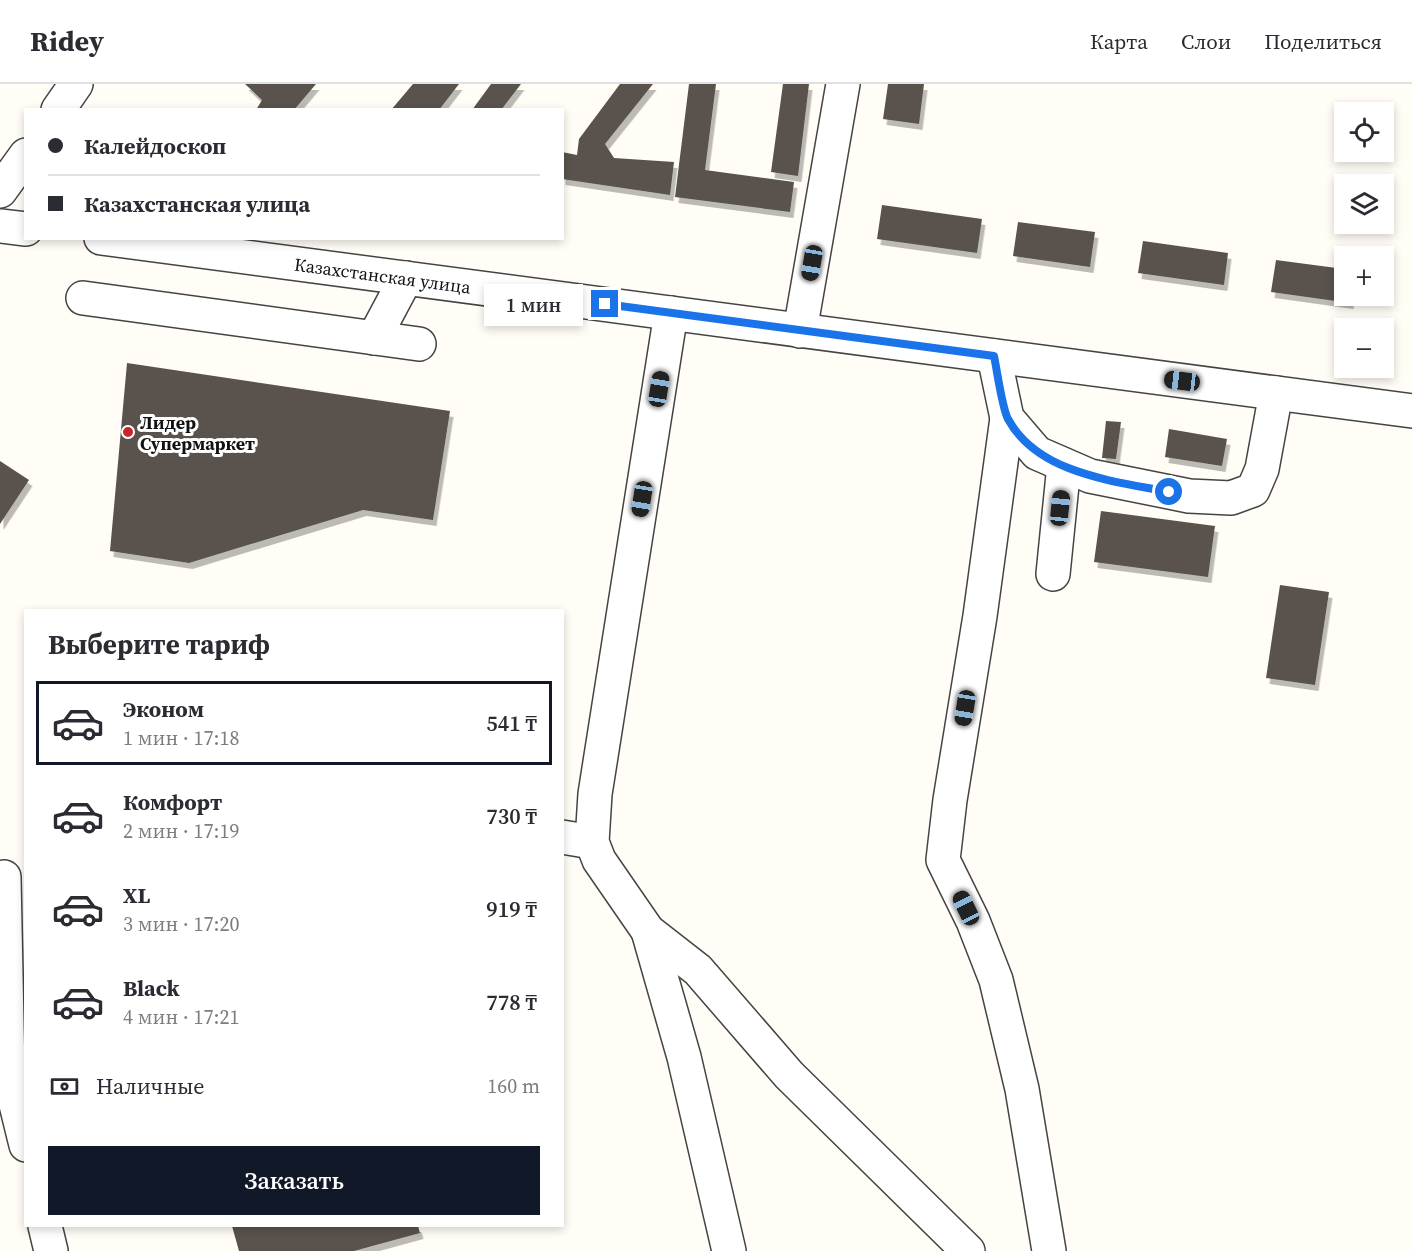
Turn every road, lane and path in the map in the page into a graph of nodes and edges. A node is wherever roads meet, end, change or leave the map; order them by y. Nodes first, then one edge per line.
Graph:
1 (76, 84) edge
2 (843, 84) edge
3 (59, 108) edge
4 (24, 158) edge
5 (0, 191) edge
6 (0, 226) edge
7 (24, 229) edge
8 (116, 240) edge
9 (405, 278) junction
10 (83, 298) dead end
11 (671, 313) junction
12 (800, 331) junction
13 (374, 338) junction
14 (419, 344) dead end
15 (994, 356) junction
16 (1276, 393) junction
17 (1412, 411) edge
18 (1007, 418) junction
19 (1064, 465) junction
20 (1053, 574) dead end
21 (577, 839) edge
22 (10, 883) edge
23 (648, 931) junction
24 (24, 1137) edge
25 (45, 1227) edge
26 (51, 1251) edge
27 (729, 1251) edge
28 (968, 1251) edge
29 (1049, 1251) edge

1 - 3 street
2 - 12 street
4 - 5 street
6 - 7 street
8 - 9 street, Казахстанская улица
9 - 11 street, Казахстанская улица
9 - 13 street
10 - 13 street
11 - 12 street, Казахстанская улица
11 - 21 street
12 - 15 street, Казахстанская улица
13 - 14 street
15 - 16 street, Казахстанская улица
15 - 18 street
16 - 17 street, Казахстанская улица
16 - 19 street
18 - 19 street
18 - 29 street
19 - 20 street
21 - 23 street
22 - 24 street
23 - 27 street
23 - 28 street
25 - 26 street

